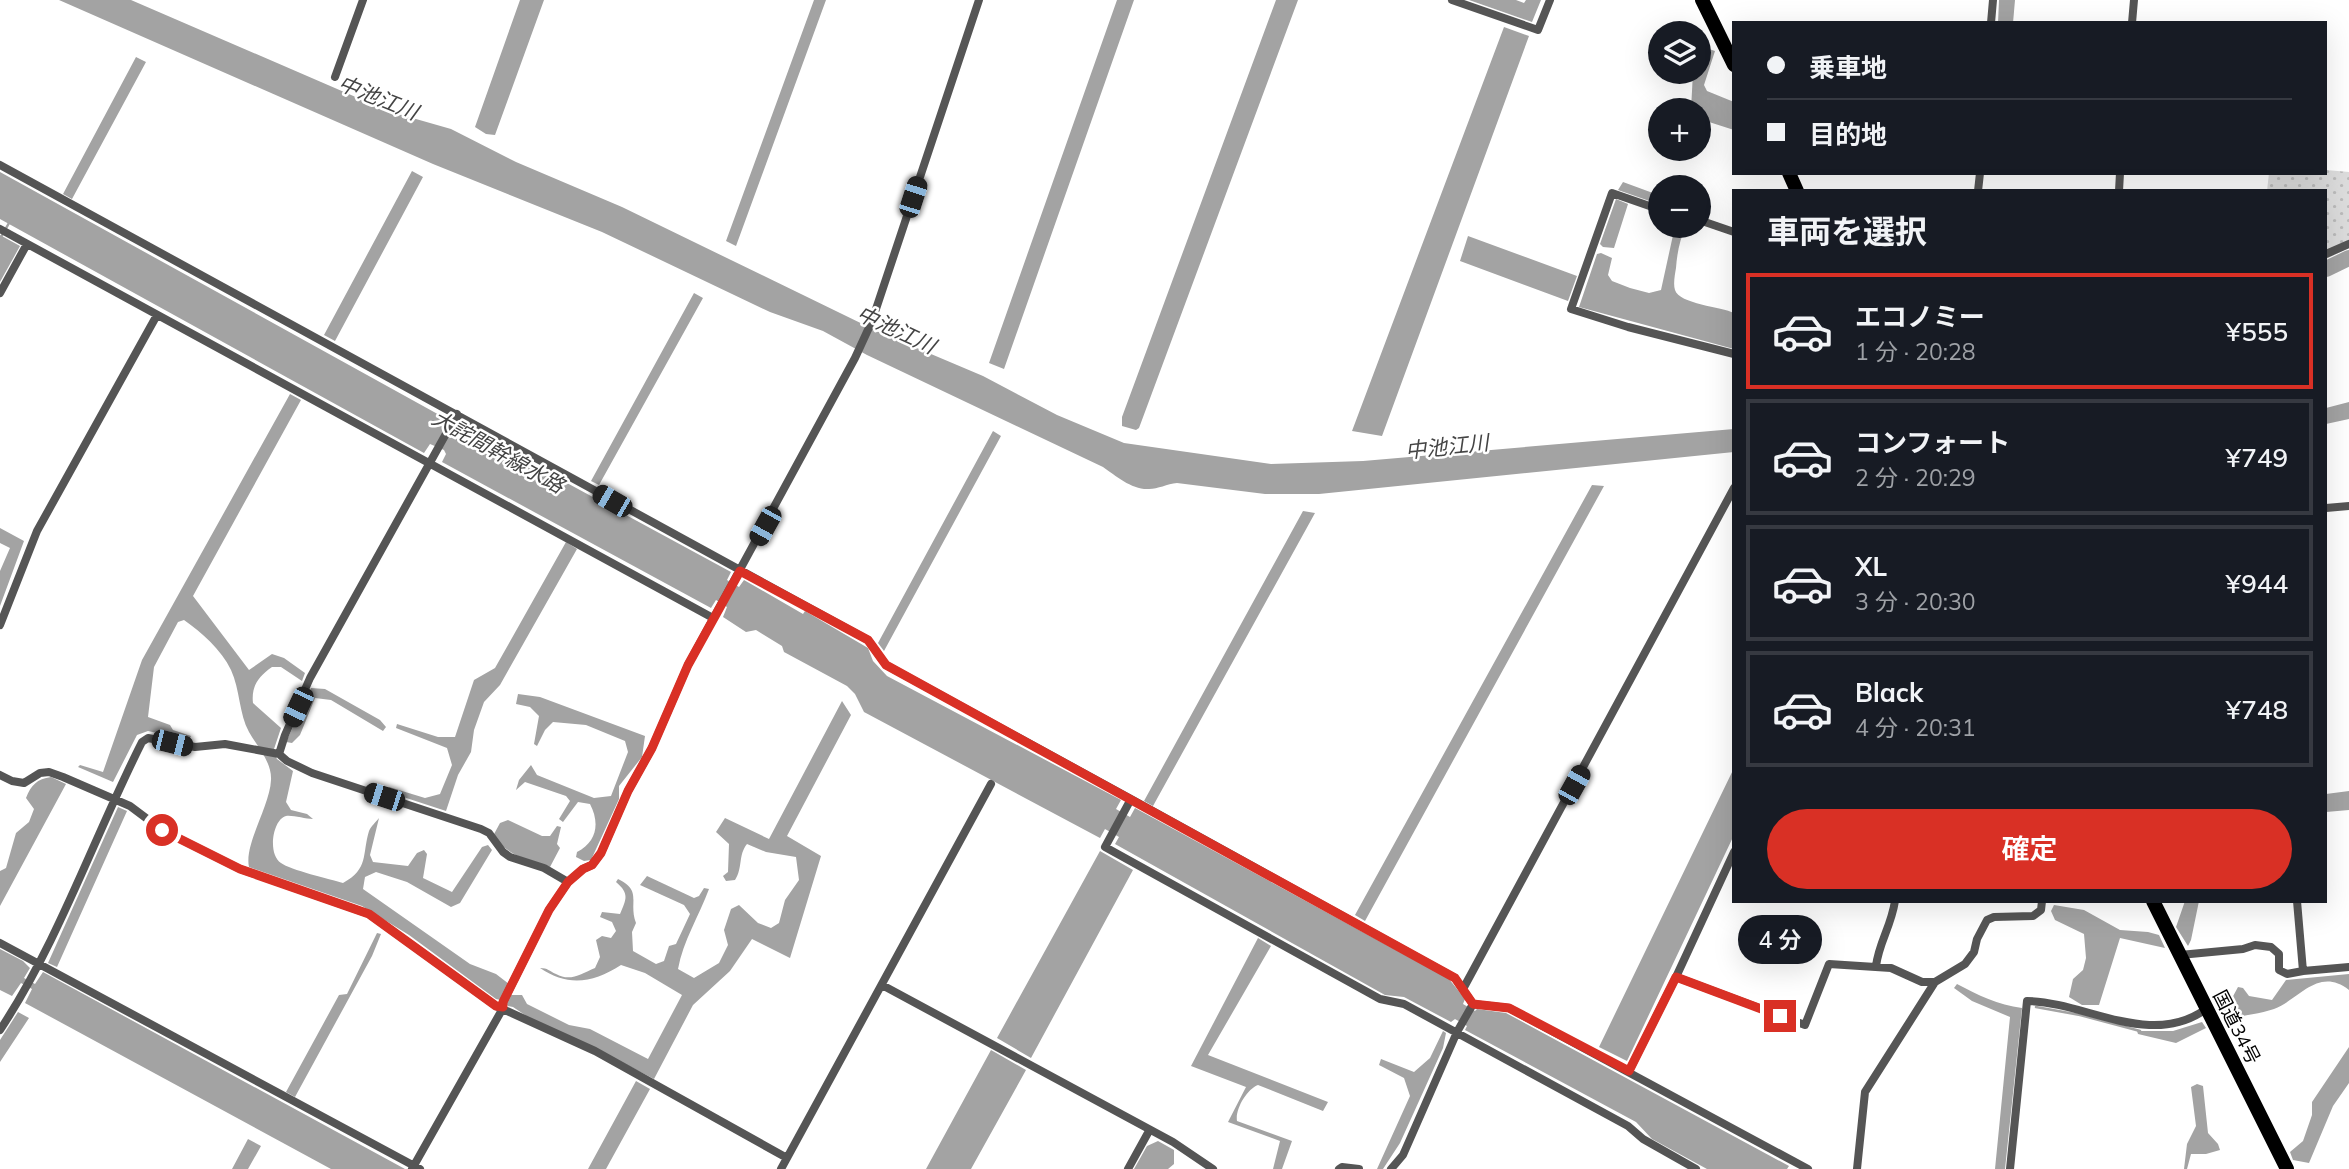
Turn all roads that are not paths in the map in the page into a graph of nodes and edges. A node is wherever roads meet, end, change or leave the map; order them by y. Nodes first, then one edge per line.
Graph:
1 (363, 0) edge
2 (979, 0) edge
3 (1452, 0) edge
4 (1550, 0) edge
5 (1702, 0) edge
6 (1993, 0) edge
7 (2134, 0) edge
8 (1991, 21) edge
9 (2132, 21) edge
10 (1732, 61) edge
11 (335, 77) dead end
12 (0, 165) edge
13 (1648, 205) edge
14 (1711, 224) edge
15 (0, 229) edge
16 (1732, 231) edge
17 (27, 244) junction
18 (2349, 244) edge
19 (2327, 254) edge
20 (0, 293) edge
21 (157, 315) junction
22 (1732, 353) edge
23 (457, 414) junction
24 (430, 463) junction
25 (1732, 492) edge
26 (2349, 506) edge
27 (2327, 508) edge
28 (740, 571) junction
29 (713, 618) junction
30 (0, 625) edge
31 (279, 754) junction
32 (0, 775) edge
33 (990, 785) dead end
34 (113, 798) junction
35 (1131, 799) junction
36 (1732, 856) edge
37 (568, 882) junction
38 (1895, 903) edge
39 (2042, 903) edge
40 (2154, 903) edge
41 (2297, 903) edge
42 (0, 943) edge
43 (2180, 954) junction
44 (40, 964) junction
45 (1876, 966) junction
46 (2349, 967) edge
47 (2303, 971) junction
48 (1676, 977) junction
49 (1936, 982) junction
50 (882, 985) junction
51 (1463, 989) junction
52 (1473, 1004) junction
53 (503, 1005) junction
54 (2206, 1009) junction
55 (1459, 1029) junction
56 (0, 1030) edge
57 (1629, 1071) junction
58 (1149, 1131) junction
59 (787, 1158) junction
60 (415, 1168) edge
61 (1802, 1168) edge
62 (781, 1169) edge
63 (1128, 1169) edge
64 (1213, 1169) edge
65 (1339, 1169) edge
66 (1359, 1169) edge
67 (1391, 1169) edge
68 (1696, 1169) edge
69 (1857, 1169) edge
70 (2010, 1169) edge
71 (2287, 1169) edge

1 - 11 street
2 - 28 street
3 - 4 street
5 - 10 highway
6 - 8 street
7 - 9 street
12 - 23 street
13 - 22 street
14 - 16 street
15 - 17 street
17 - 20 street
17 - 21 street
18 - 19 street
21 - 24 street
21 - 30 street
23 - 24 street
23 - 28 street
24 - 29 street
24 - 31 street
25 - 51 street
26 - 27 street
28 - 29 street
28 - 35 street
29 - 37 street
31 - 34 street
31 - 37 street
32 - 34 street
33 - 50 street
34 - 44 street
34 - 53 street
35 - 51 street
35 - 55 street
36 - 48 street
37 - 53 street
38 - 45 street
39 - 49 street
40 - 43 highway, 国道34号
41 - 47 street
42 - 44 street
43 - 47 street
43 - 54 highway, 国道34号
44 - 56 street
44 - 60 street
45 - 48 street
45 - 49 street
46 - 47 street
48 - 57 street
49 - 69 street
50 - 58 street
50 - 59 street
51 - 52 street
52 - 55 street
52 - 57 street
53 - 59 street
53 - 60 street
54 - 70 street
54 - 71 highway, 国道34号
55 - 67 street
55 - 68 street
57 - 61 street
58 - 63 street
58 - 64 street
59 - 62 street
65 - 66 street

